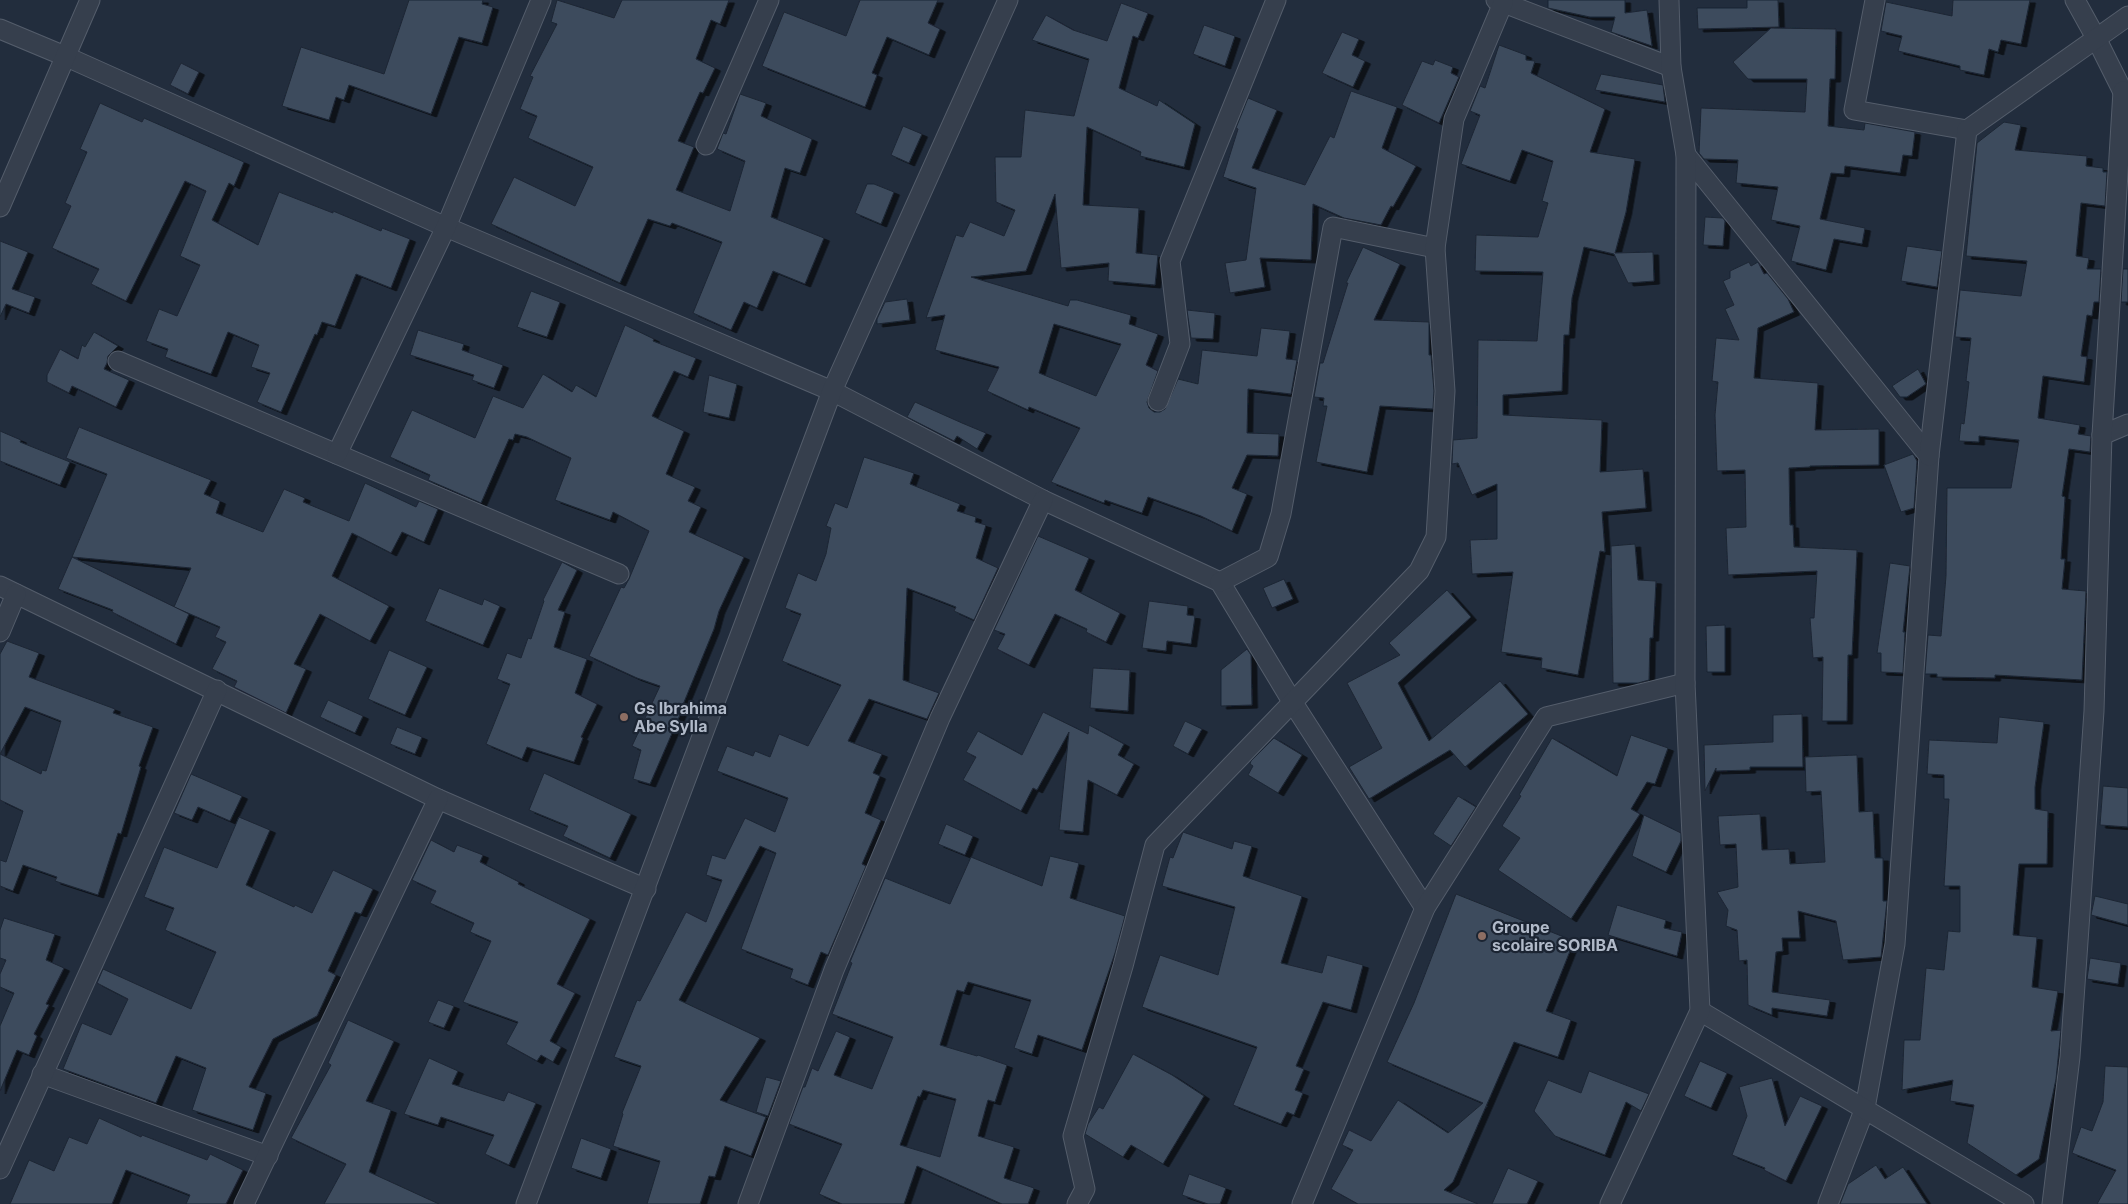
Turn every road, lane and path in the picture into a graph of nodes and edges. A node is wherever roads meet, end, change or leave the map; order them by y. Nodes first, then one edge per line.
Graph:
1 (90, 0) edge
2 (541, 0) edge
3 (769, 0) edge
4 (1008, 0) edge
5 (1276, 0) edge
6 (1668, 0) edge
7 (1875, 0) edge
8 (2075, 0) edge
9 (1499, 2) edge
10 (2128, 16) edge
11 (0, 29) edge
12 (2096, 38) junction
13 (67, 57) junction
14 (1671, 67) junction
15 (2125, 97) edge
16 (1967, 130) junction
17 (706, 145) dead end
18 (1686, 155) junction
19 (0, 207) edge
20 (446, 226) junction
21 (1435, 248) junction
22 (118, 361) dead end
23 (832, 391) junction
24 (1158, 401) dead end
25 (2128, 424) edge
26 (2102, 435) junction
27 (337, 454) junction
28 (1930, 456) junction
29 (1043, 500) junction
30 (619, 574) dead end
31 (1220, 582) junction
32 (8, 590) edge
33 (0, 632) edge
34 (1685, 682) junction
35 (217, 690) junction
36 (1293, 703) junction
37 (438, 799) junction
38 (646, 889) junction
39 (1425, 908) junction
40 (1700, 1011) junction
41 (42, 1074) junction
42 (1865, 1108) junction
43 (268, 1156) junction
44 (0, 1170) edge
45 (244, 1204) edge
46 (526, 1204) edge
47 (748, 1204) edge
48 (1077, 1204) edge
49 (1302, 1204) edge
50 (1610, 1204) edge
51 (1828, 1204) edge
52 (2024, 1204) edge
53 (2052, 1204) edge

1 - 13 street
2 - 20 street
3 - 17 street
4 - 23 street
5 - 24 street
6 - 14 street
7 - 16 street
8 - 12 street
9 - 14 street
9 - 21 street
10 - 12 street
11 - 13 street
12 - 15 street
12 - 16 street
13 - 19 street
13 - 20 street
14 - 18 street
15 - 26 street
16 - 28 street
18 - 28 street
18 - 34 street
20 - 23 street
20 - 27 street
21 - 31 street
21 - 36 street
22 - 27 street
23 - 29 street
23 - 38 street
25 - 26 street
26 - 53 street
27 - 30 street
28 - 42 street
29 - 31 street
29 - 47 street
31 - 36 street
32 - 33 street
32 - 35 street
34 - 39 street
34 - 40 street
35 - 37 street
35 - 41 street
36 - 39 street
36 - 48 street
37 - 38 street
37 - 43 street
38 - 46 street
39 - 49 street
40 - 42 street
40 - 50 street
41 - 43 street
41 - 44 street
42 - 51 street
42 - 52 street
43 - 45 street

